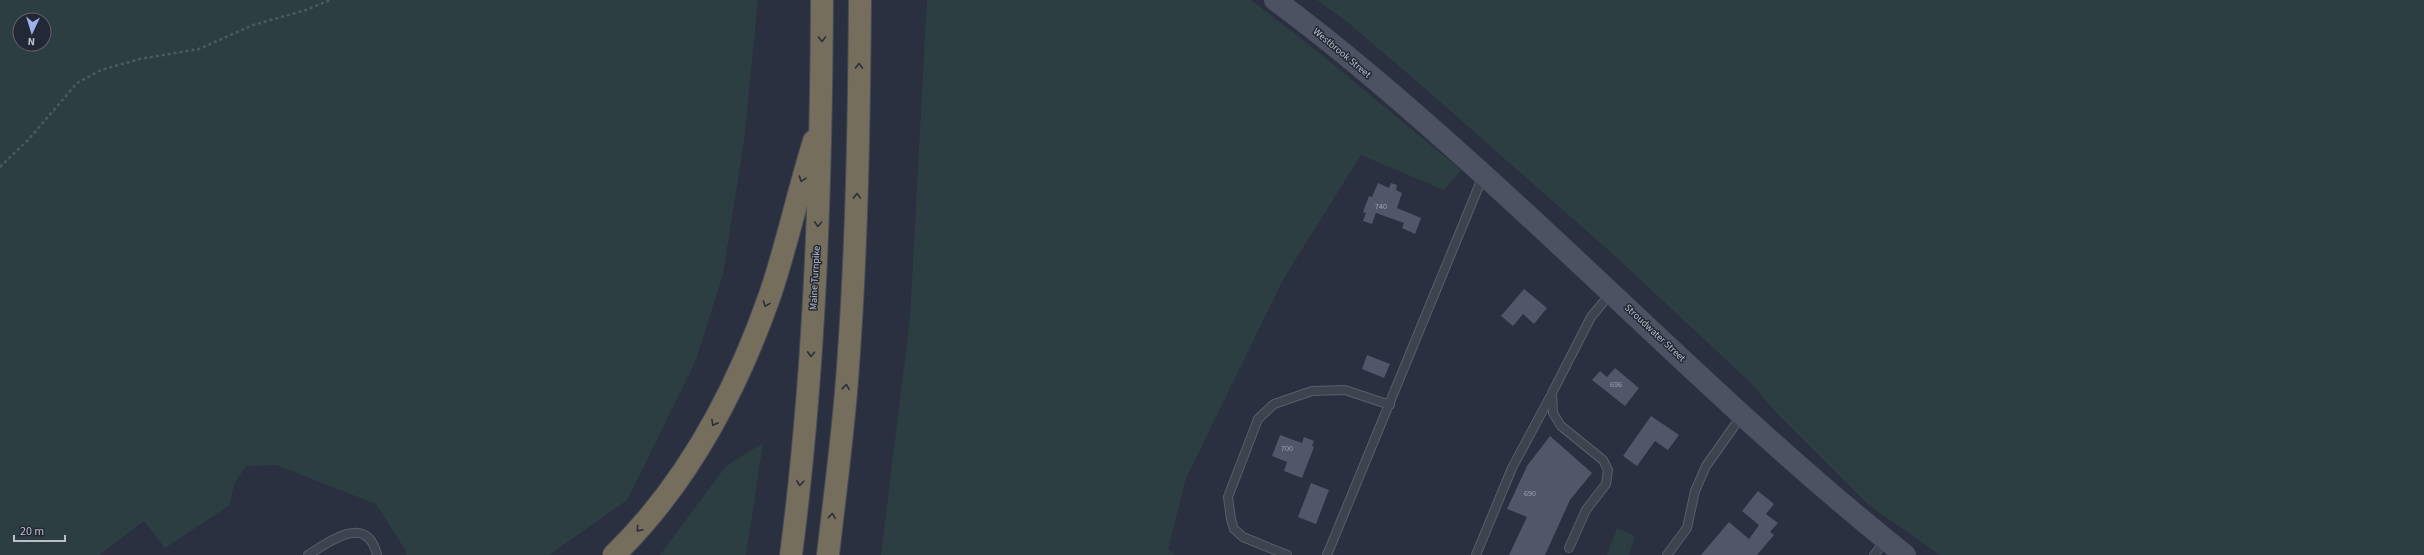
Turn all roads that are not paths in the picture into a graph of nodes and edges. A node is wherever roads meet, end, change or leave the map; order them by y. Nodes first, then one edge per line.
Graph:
1 (822, 0) edge
2 (860, 0) edge
3 (1275, 0) edge
4 (1408, 108) joint
5 (822, 115) junction
6 (1484, 175) junction
7 (1612, 293) junction
8 (1552, 393) junction
9 (1390, 405) junction
10 (1742, 414) junction
11 (1569, 548) dead end
12 (1880, 548) edge
13 (308, 555) edge
14 (377, 555) edge
15 (614, 555) edge
16 (790, 555) edge
17 (828, 555) edge
18 (1287, 555) edge
19 (1327, 555) edge
20 (1476, 555) edge
21 (1667, 555) edge
22 (1905, 555) edge

1 -> 5 highway, Maine Turnpike
17 -> 2 highway
3 - 4 main road, Westbrook Street
4 - 6 main road, Stroudwater Street
5 -> 15 highway
5 -> 16 highway, Maine Turnpike
6 - 7 main road, Stroudwater Street
6 - 9 lane
7 - 8 lane
7 - 10 main road, Stroudwater Street
8 - 11 lane
8 - 20 lane
9 - 18 lane
9 - 19 lane
10 - 12 main road, Stroudwater Street
10 - 21 lane
12 - 22 main road, Stroudwater Street
13 - 14 lane

